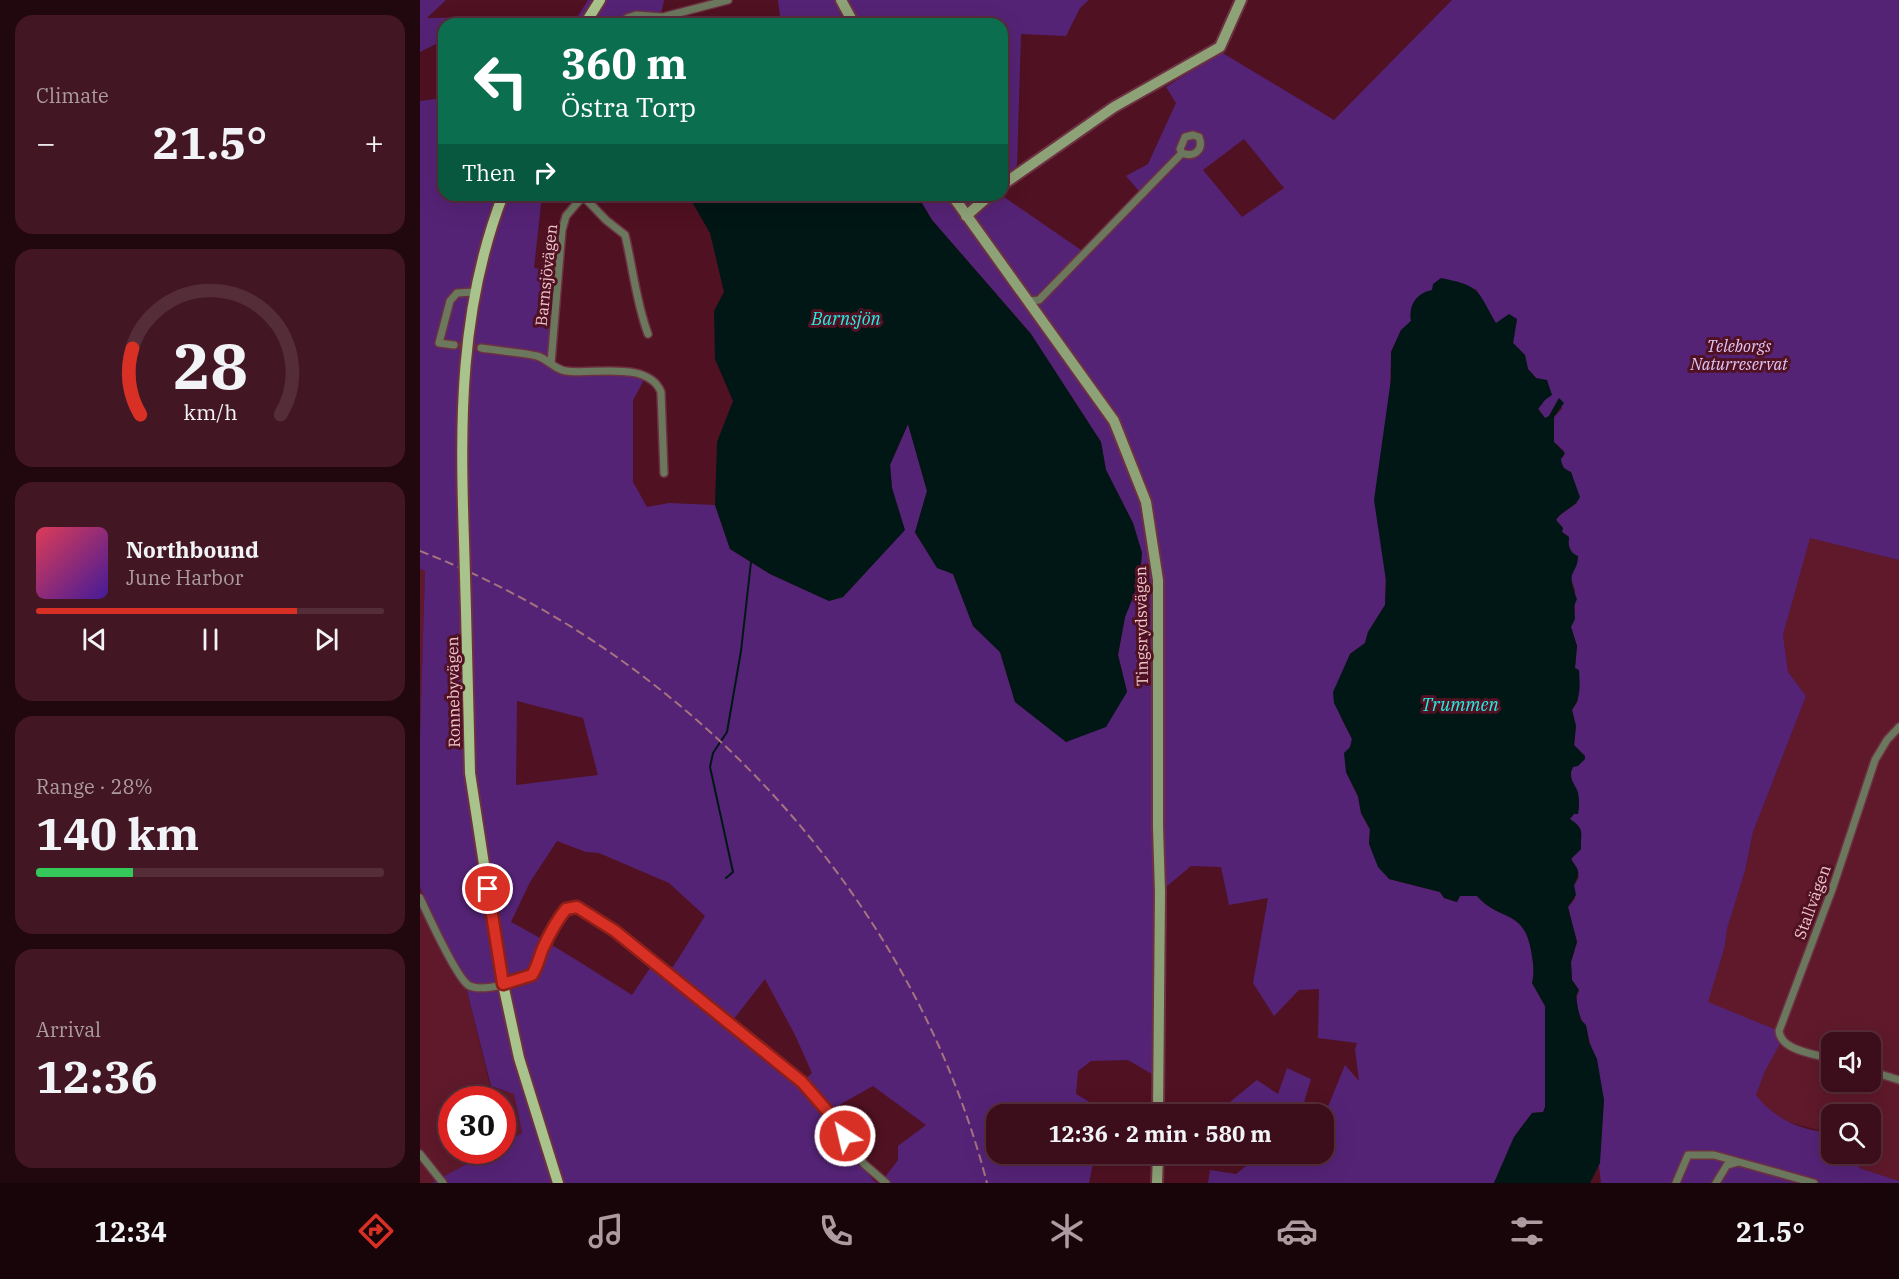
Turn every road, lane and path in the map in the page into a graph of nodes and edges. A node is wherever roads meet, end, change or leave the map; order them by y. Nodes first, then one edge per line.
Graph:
1 (600, 0) edge
2 (728, 0) edge
3 (841, 0) edge
4 (1241, 0) edge
5 (589, 18) edge
6 (627, 18) edge
7 (851, 18) edge
8 (1182, 153) dead end
9 (1008, 181) edge
10 (501, 201) edge
11 (579, 201) edge
12 (588, 201) edge
13 (956, 201) edge
14 (983, 201) edge
15 (966, 216) junction
16 (474, 292) junction
17 (1029, 301) junction
18 (648, 334) dead end
19 (454, 345) dead end
20 (482, 348) tunnel mouth
21 (551, 363) junction
22 (664, 473) dead end
23 (1899, 727) edge
24 (420, 898) edge
25 (503, 984) junction
26 (1821, 1056) edge
27 (1881, 1074) edge
28 (1899, 1080) edge
29 (1158, 1104) edge
30 (420, 1154) edge
31 (1741, 1162) junction
32 (1158, 1164) edge
33 (443, 1183) edge
34 (558, 1183) edge
35 (886, 1183) edge
36 (1157, 1183) edge
37 (1676, 1183) edge
38 (1716, 1183) edge
39 (1814, 1183) edge

1 - 5 main road
2 - 6 street
3 - 7 street
4 - 9 street
8 - 17 street
10 - 16 main road, Ronnebyvägen
11 - 21 street, Barnsjövägen
12 - 18 street
13 - 15 street, Tingsrydsvägen
14 - 15 street
15 - 17 street, Tingsrydsvägen
16 - 19 street
16 - 25 main road, Ronnebyvägen, bridge
17 - 29 street, Tingsrydsvägen
20 - 21 street
21 - 22 street
23 - 26 street, Stallvägen
24 - 25 street
25 - 34 main road, Ronnebyvägen
25 - 35 street
27 - 28 street
30 - 33 street
31 - 37 street
31 - 38 street
31 - 39 street
32 - 36 street

